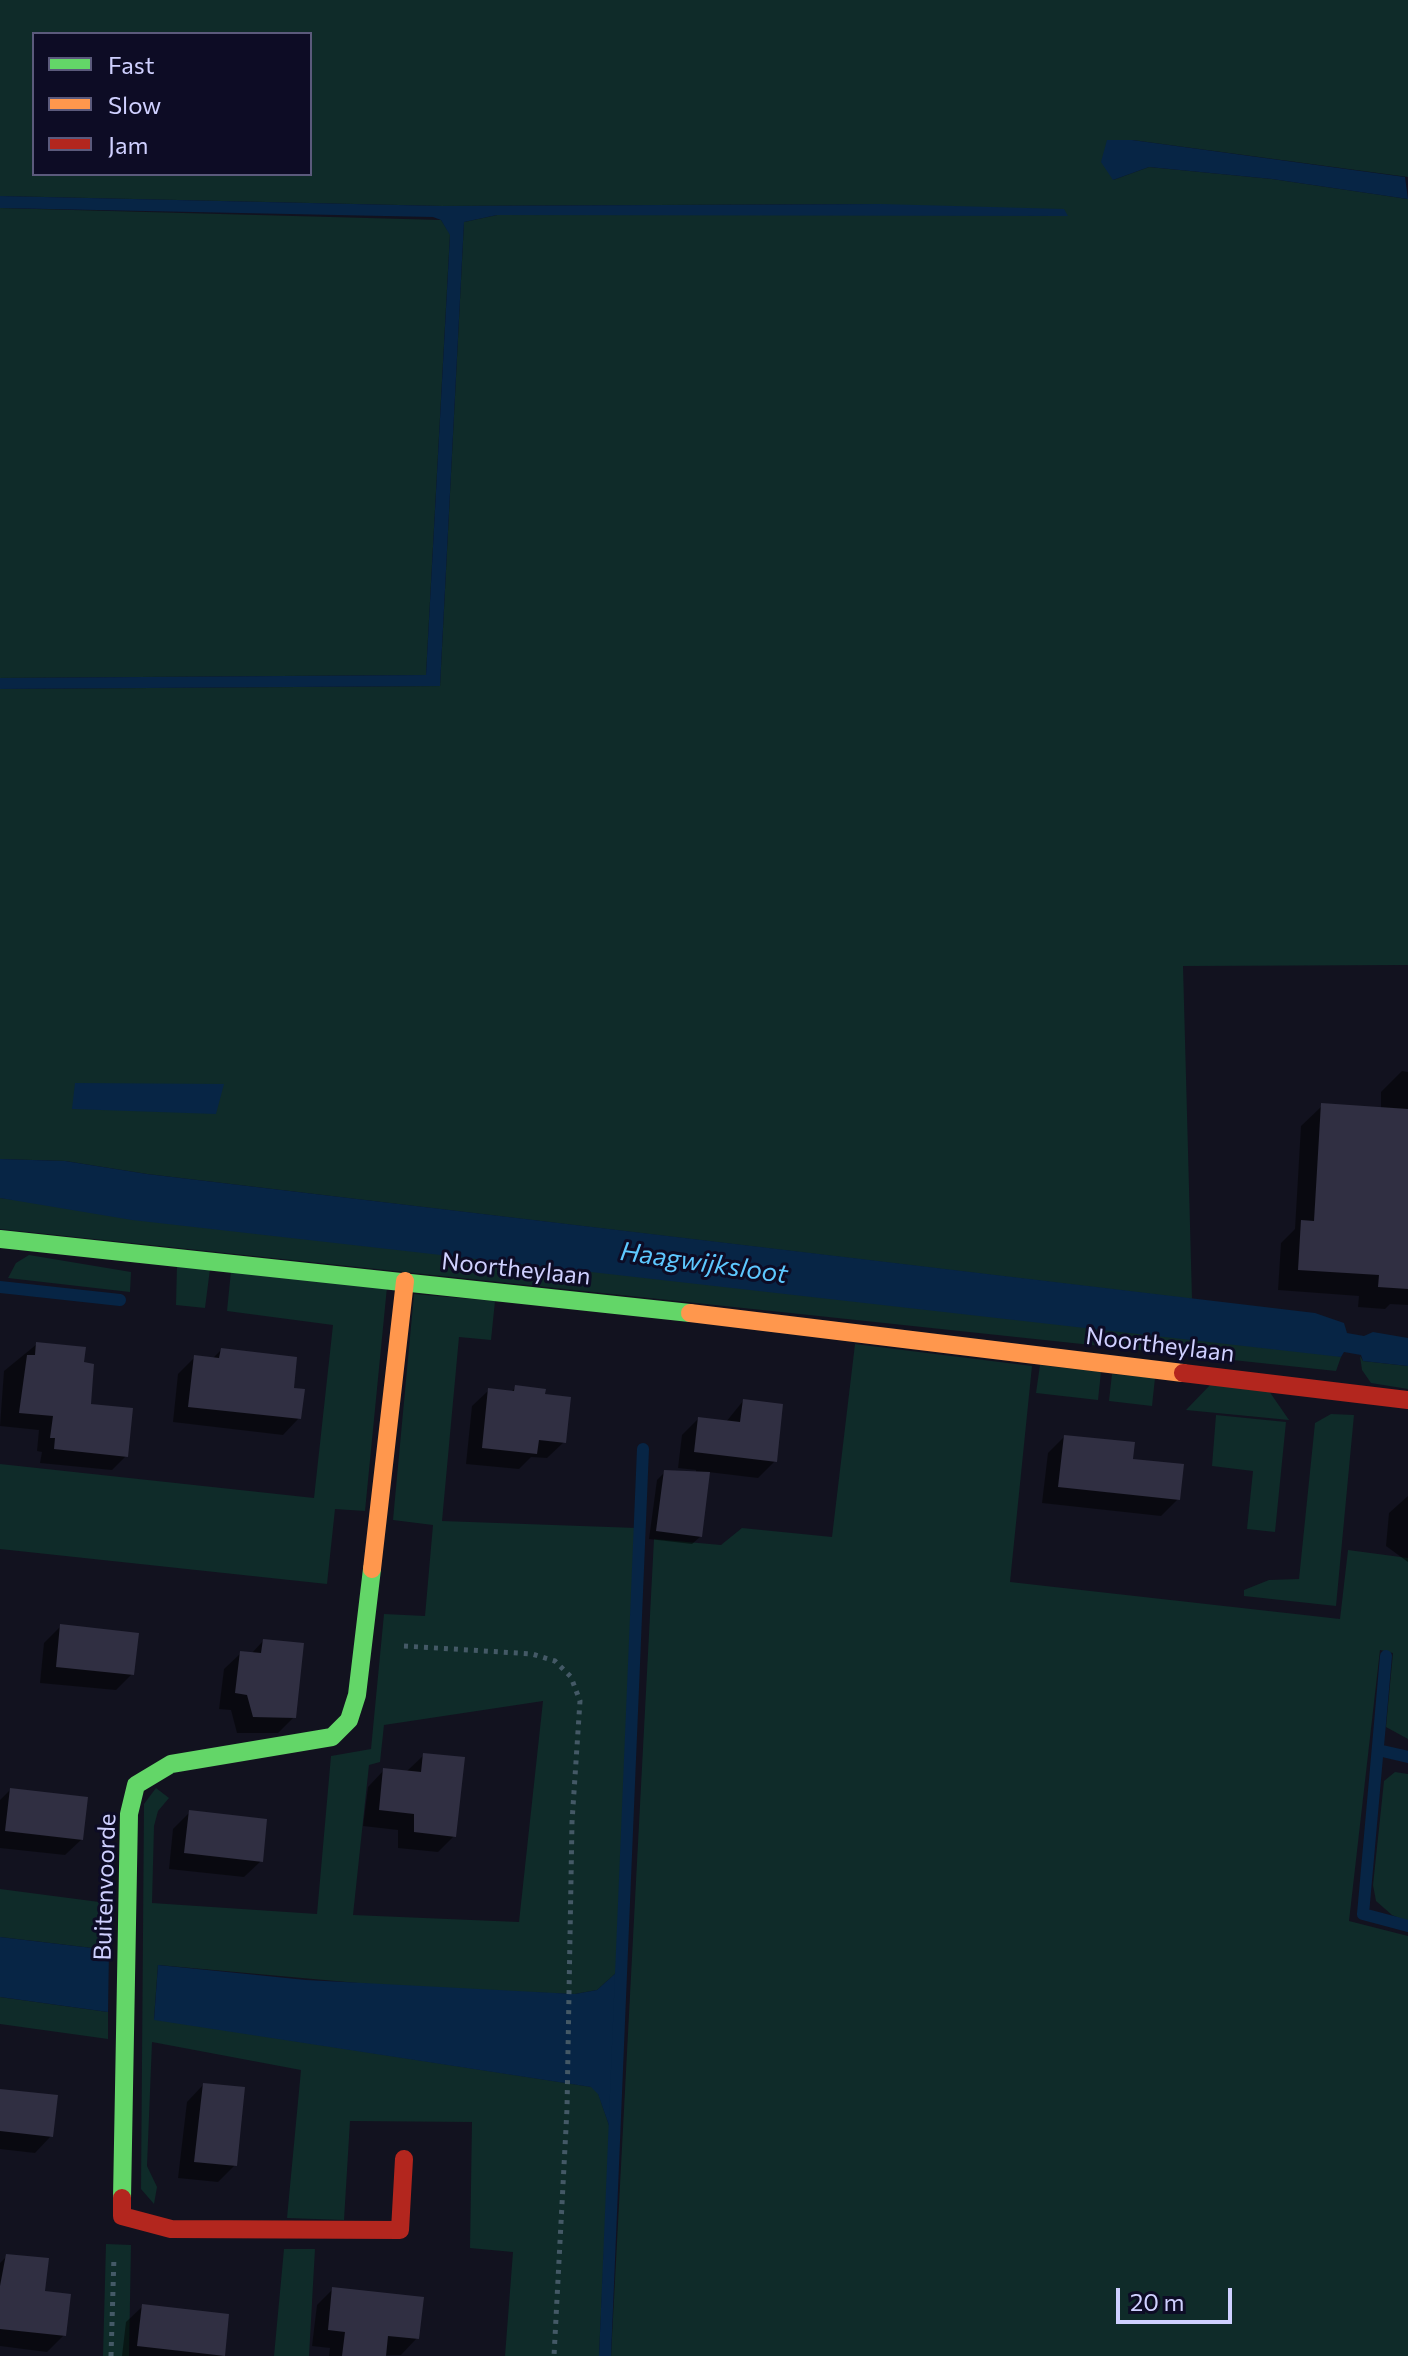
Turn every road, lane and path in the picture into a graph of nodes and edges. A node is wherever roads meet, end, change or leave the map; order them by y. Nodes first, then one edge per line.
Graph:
1 (0, 1239) edge
2 (405, 1281) junction
3 (1408, 1400) edge
4 (363, 1643) junction
5 (404, 2159) dead end
6 (122, 2216) junction
7 (111, 2356) edge
8 (554, 2356) edge

1 - 2 street, Noortheylaan
2 - 3 street, Noortheylaan
2 - 4 street, Buitenvoorde
4 - 6 street, Buitenvoorde
4 - 8 path
5 - 6 street
6 - 7 path

